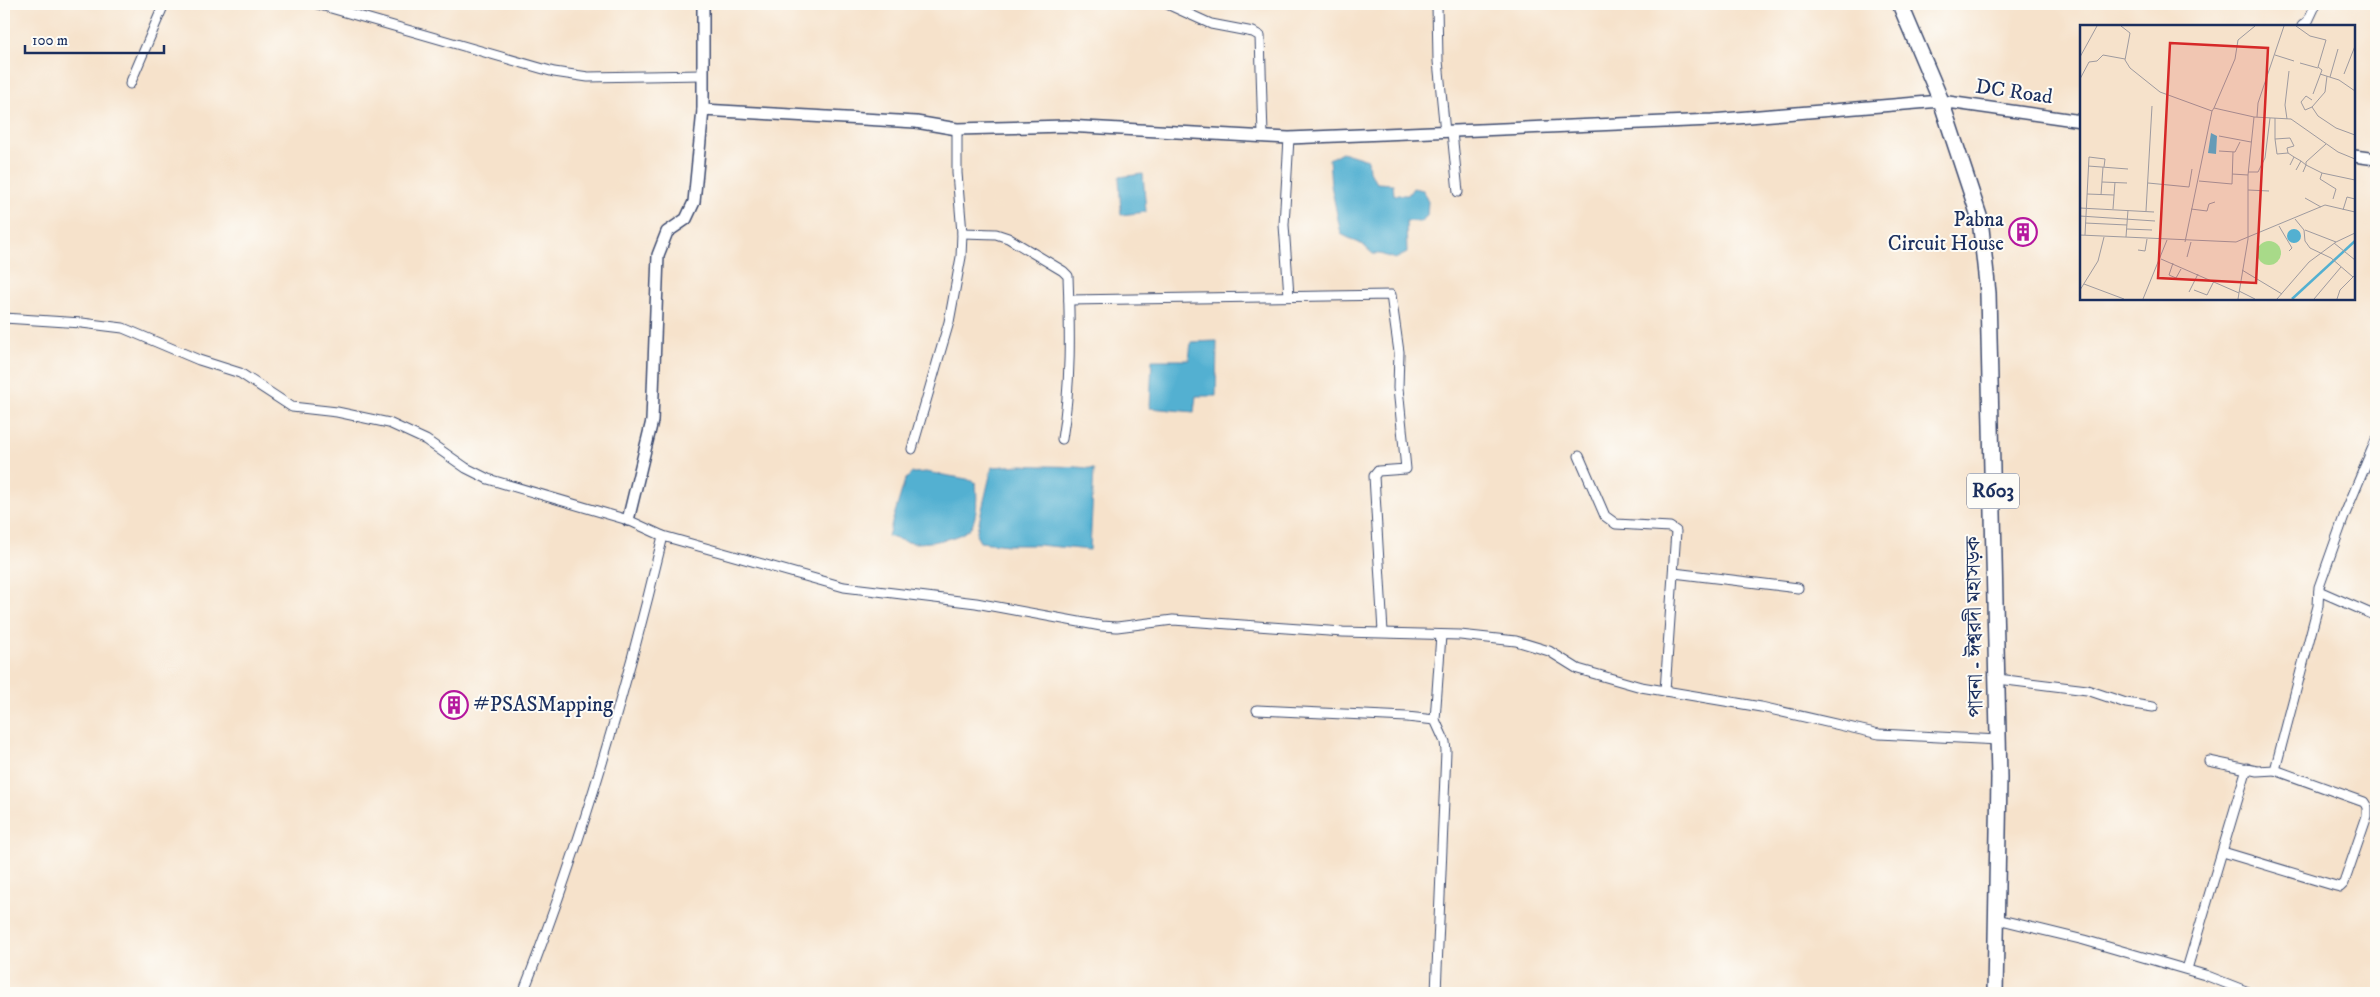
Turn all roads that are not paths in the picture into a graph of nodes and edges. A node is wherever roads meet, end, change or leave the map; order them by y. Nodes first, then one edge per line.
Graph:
1 (164, 4) edge
2 (317, 4) edge
3 (703, 4) edge
4 (1167, 4) edge
5 (1437, 4) edge
6 (1900, 4) edge
7 (2316, 4) edge
8 (2303, 25) edge
9 (702, 75) junction
10 (130, 84) dead end
11 (1941, 101) junction
12 (703, 110) junction
13 (2080, 121) edge
14 (957, 129) junction
15 (1448, 132) junction
16 (1263, 136) junction
17 (1289, 138) junction
18 (2355, 156) edge
19 (2376, 159) edge
20 (1458, 192) dead end
21 (962, 232) junction
22 (1289, 296) junction
23 (1069, 300) junction
24 (4, 318) edge
25 (1062, 439) dead end
26 (2376, 440) edge
27 (912, 449) dead end
28 (1579, 456) dead end
29 (628, 520) junction
30 (663, 536) junction
31 (1674, 573) junction
32 (1798, 588) dead end
33 (2319, 591) junction
34 (2376, 616) edge
35 (1383, 632) junction
36 (1441, 634) junction
37 (1998, 679) junction
38 (1666, 691) junction
39 (2153, 707) dead end
40 (1257, 710) dead end
41 (1435, 720) junction
42 (1999, 740) junction
43 (2209, 761) dead end
44 (2247, 768) junction
45 (2275, 770) junction
46 (2223, 852) junction
47 (1996, 919) junction
48 (2187, 969) junction
49 (523, 993) edge
50 (1436, 993) edge
51 (1995, 993) edge
52 (2252, 993) edge

1 - 10 street
2 - 9 street
3 - 9 street
4 - 16 street
5 - 15 street
6 - 11 main road, পাবনা - ঈশ্বরদী মহাসড়ক / R603
7 - 8 street
9 - 12 street
11 - 13 street, DC Road
11 - 15 street, DC Road
11 - 37 main road, পাবনা - ঈশ্বরদী মহাসড়ক / R603
12 - 14 street, DC Road
12 - 29 street
14 - 16 street, DC Road
14 - 21 street
15 - 17 street, DC Road
15 - 20 street
16 - 17 street, DC Road
17 - 22 street
18 - 19 street
21 - 23 street
21 - 27 street
22 - 23 street
22 - 35 street
23 - 25 street
24 - 29 street
26 - 33 street
28 - 31 street
29 - 30 street
30 - 35 street
30 - 49 street
31 - 32 street
31 - 38 street
33 - 34 street
33 - 45 street
35 - 36 street
36 - 38 street
36 - 41 street
37 - 39 street
37 - 42 main road, পাবনা - ঈশ্বরদী মহাসড়ক / R603
38 - 42 street
40 - 41 street
41 - 50 street
42 - 47 main road, পাবনা - ঈশ্বরদী মহাসড়ক / R603
43 - 44 street
44 - 45 street
44 - 46 street
45 - 46 street
46 - 48 street
47 - 48 street
47 - 51 main road, পাবনা - ঈশ্বরদী মহাসড়ক / R603
48 - 52 street

